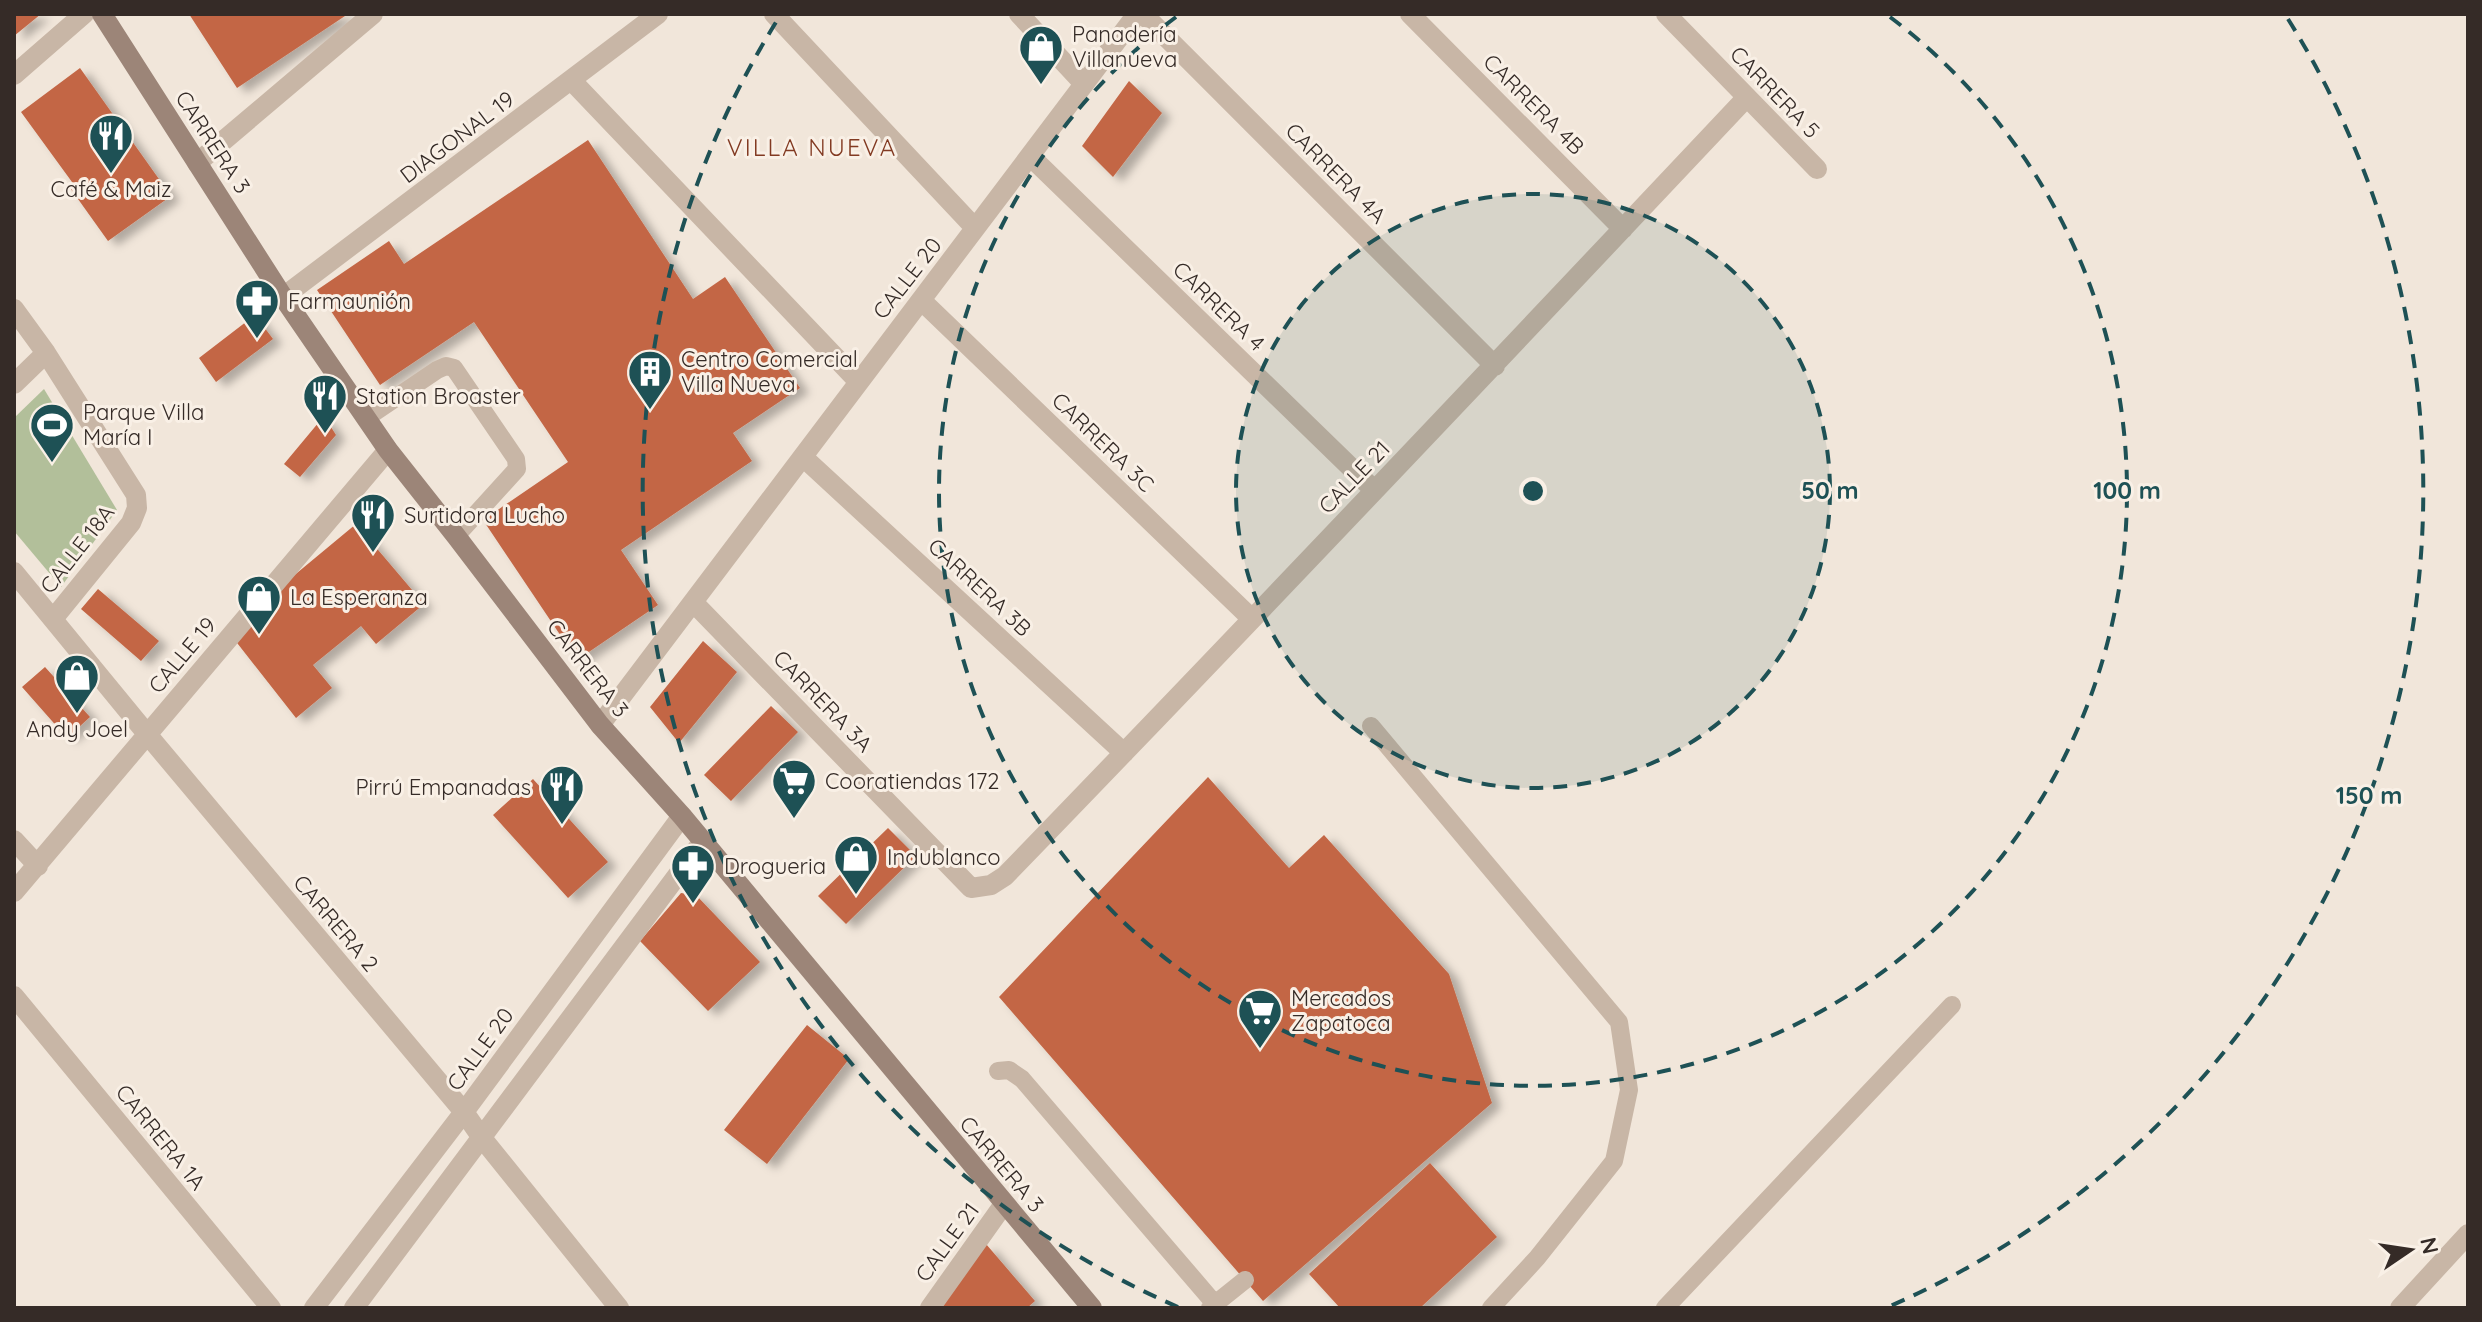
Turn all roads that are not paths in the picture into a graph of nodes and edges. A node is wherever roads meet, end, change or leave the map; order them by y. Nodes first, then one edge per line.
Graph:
1 (84, 14) edge
2 (102, 14) edge
3 (373, 14) edge
4 (658, 14) edge
5 (774, 14) edge
6 (1019, 14) edge
7 (1140, 14) edge
8 (1410, 14) edge
9 (1666, 14) edge
10 (14, 75) edge
11 (572, 81) junction
12 (1084, 84) junction
13 (1747, 97) junction
14 (1030, 156) junction
15 (197, 163) junction
16 (1817, 169) dead end
17 (975, 228) junction
18 (1623, 229) junction
19 (283, 297) junction
20 (921, 300) junction
21 (14, 309) edge
22 (46, 353) junction
23 (1495, 366) junction
24 (858, 381) junction
25 (14, 384) edge
26 (366, 418) junction
27 (388, 450) junction
28 (803, 457) junction
29 (1374, 490) junction
30 (456, 536) junction
31 (14, 572) edge
32 (693, 602) junction
33 (53, 619) junction
34 (1252, 619) junction
35 (600, 725) junction
36 (1371, 726) dead end
37 (147, 734) junction
38 (1124, 753) junction
39 (682, 816) junction
40 (14, 840) edge
41 (703, 841) junction
42 (38, 866) junction
43 (991, 885) joint
44 (14, 892) edge
45 (14, 996) edge
46 (1952, 1005) dead end
47 (998, 1071) dead end
48 (464, 1112) junction
49 (482, 1138) junction
50 (1004, 1204) junction
51 (2468, 1234) edge
52 (1245, 1280) dead end
53 (1213, 1306) edge
54 (271, 1308) edge
55 (314, 1308) edge
56 (354, 1308) edge
57 (619, 1308) edge
58 (930, 1308) edge
59 (1092, 1308) edge
60 (1491, 1308) edge
61 (1665, 1308) edge
62 (2400, 1308) edge

1 - 10 street
2 - 15 main road, CARRERA 3
3 - 15 street
4 - 11 street, DIAGONAL 19
5 - 17 street
6 - 12 street
7 - 12 street, CALLE 20
7 - 23 street, CARRERA 4A
8 - 18 street, CARRERA 4B
9 - 13 street, CARRERA 5
11 - 19 street, DIAGONAL 19
11 - 24 street
12 - 14 street, CALLE 20
13 - 16 street, CARRERA 5
13 - 18 street, CALLE 21
14 - 17 street, CALLE 20
14 - 29 street, CARRERA 4
15 - 19 main road, CARRERA 3
17 - 20 street, CALLE 20
18 - 23 street, CALLE 21
19 - 26 main road, CARRERA 3
20 - 24 street, CALLE 20
20 - 34 street, CARRERA 3C
21 - 22 street
22 - 25 street
22 - 33 street, CALLE 18A
23 - 29 street, CALLE 21
24 - 28 street, CALLE 20
26 - 27 main road, CARRERA 3
26 - 30 lane
27 - 30 main road, CARRERA 3
27 - 37 street, CALLE 19
28 - 32 street, CALLE 20
28 - 38 street, CARRERA 3B
29 - 34 street, CALLE 21
30 - 35 main road, CARRERA 3
31 - 33 street, CARRERA 2
32 - 35 street, CALLE 20
32 - 43 street, CARRERA 3A
33 - 37 street, CARRERA 2
34 - 38 street, CALLE 21
35 - 39 main road, CARRERA 3
36 - 60 lane
37 - 42 street, CALLE 19
37 - 48 street, CARRERA 2
38 - 43 street, CALLE 21
39 - 41 main road, CARRERA 3
39 - 48 street, CALLE 20
40 - 42 street
41 - 49 street
41 - 50 main road, CARRERA 3
42 - 44 street, CALLE 19
45 - 54 street, CARRERA 1A
46 - 61 lane
47 - 53 lane
48 - 49 street, CARRERA 2
48 - 55 street, CALLE 20
49 - 56 street
49 - 57 street, CARRERA 2
50 - 58 street, CALLE 21
50 - 59 main road, CARRERA 3
51 - 62 street
52 - 53 lane

